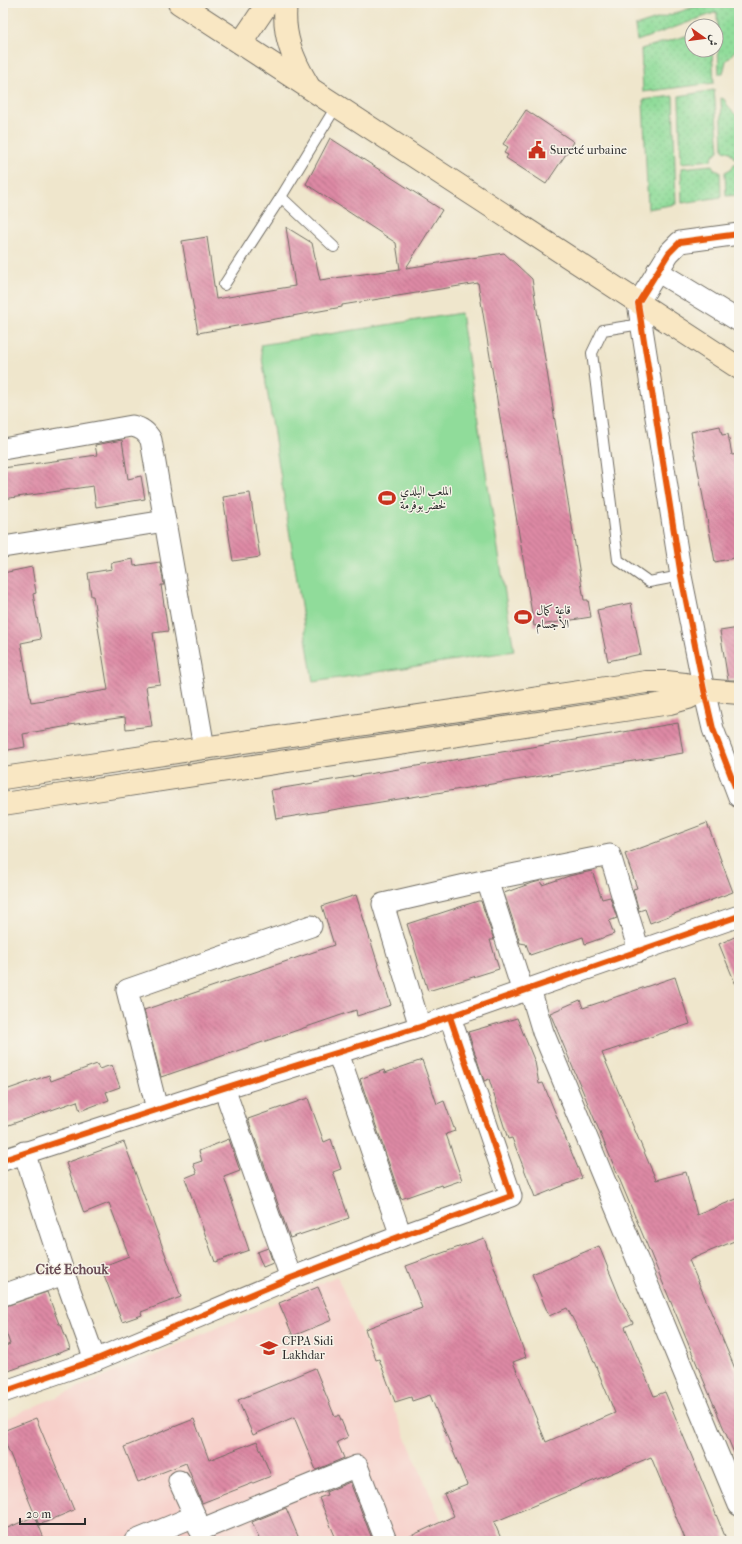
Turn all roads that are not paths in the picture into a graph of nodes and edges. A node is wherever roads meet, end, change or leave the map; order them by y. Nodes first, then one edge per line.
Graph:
1 (179, 3) edge
2 (268, 3) edge
3 (286, 3) edge
4 (241, 43) junction
5 (310, 88) junction
6 (337, 105) junction
7 (281, 197) junction
8 (739, 234) edge
9 (334, 246) dead end
10 (657, 271) junction
11 (224, 285) dead end
12 (638, 303) junction
13 (739, 321) edge
14 (641, 324) junction
15 (739, 368) edge
16 (3, 450) edge
17 (165, 521) junction
18 (3, 547) edge
19 (681, 576) junction
20 (704, 690) junction
21 (739, 693) edge
22 (204, 748) junction
23 (3, 778) edge
24 (739, 797) edge
25 (3, 804) edge
26 (487, 880) junction
27 (739, 916) edge
28 (311, 926) dead end
29 (639, 951) junction
30 (526, 990) junction
31 (450, 1016) junction
32 (420, 1027) junction
33 (338, 1052) junction
34 (224, 1088) junction
35 (157, 1109) junction
36 (24, 1152) junction
37 (3, 1160) edge
38 (401, 1236) junction
39 (64, 1274) junction
40 (291, 1278) junction
41 (3, 1295) edge
42 (95, 1360) junction
43 (3, 1392) edge
44 (179, 1481) dead end
45 (739, 1505) edge
46 (200, 1529) edge
47 (135, 1541) edge
48 (386, 1541) edge

1 - 4 main road
2 - 4 main road
3 - 5 main road
4 - 5 main road
5 - 6 main road
6 - 7 lane
6 - 12 main road
7 - 9 lane
7 - 11 lane
8 - 10 street
10 - 12 street
10 - 13 street
12 - 14 street
12 - 15 main road
14 - 19 street
14 - 19 lane
16 - 17 street
17 - 18 street
17 - 22 street
19 - 20 street
20 - 21 main road
20 - 22 main road
20 - 24 street
20 - 25 main road
22 - 23 main road
26 - 29 street
26 - 30 street
26 - 32 street
27 - 29 street
28 - 35 street
29 - 30 street
30 - 31 street
30 - 45 street
31 - 32 street
31 - 38 street
32 - 33 street
33 - 34 street
33 - 38 street
34 - 35 street
34 - 40 street
35 - 36 street
36 - 37 street
36 - 39 street
38 - 40 street
39 - 41 street
39 - 42 street
40 - 42 street
42 - 43 street
44 - 46 street
46 - 47 street
46 - 48 street

